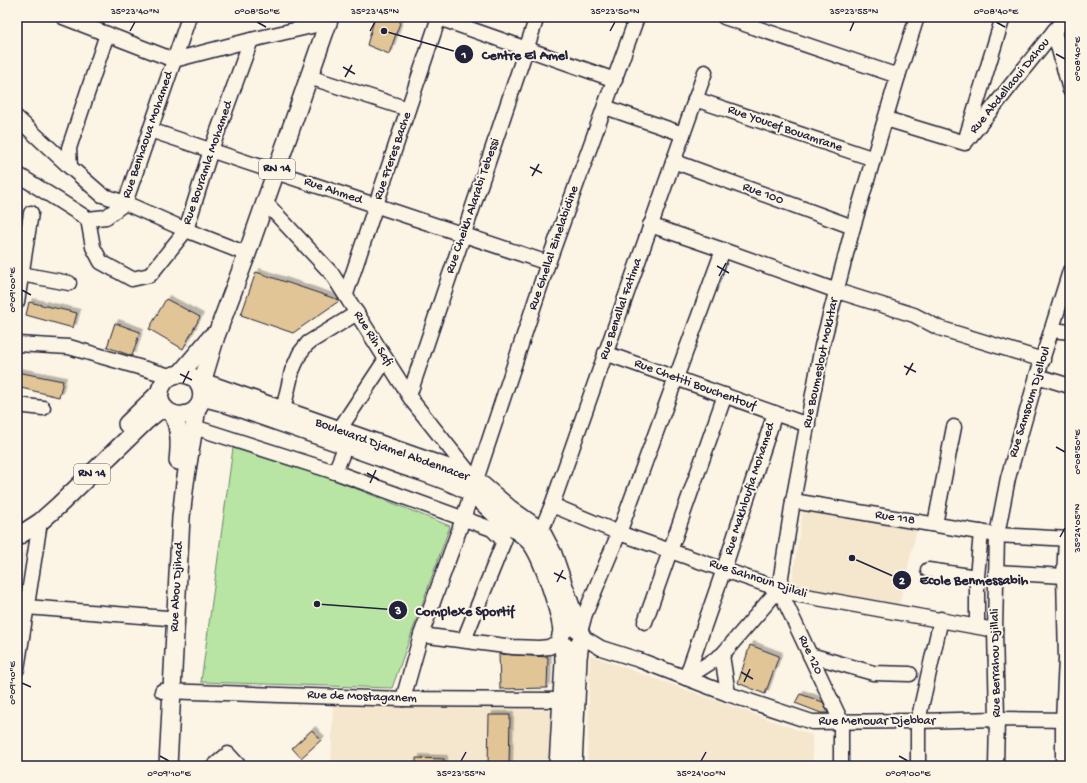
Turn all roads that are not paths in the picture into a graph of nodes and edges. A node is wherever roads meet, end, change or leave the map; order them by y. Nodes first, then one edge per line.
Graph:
1 (64, 17) edge
2 (189, 17) edge
3 (438, 17) edge
4 (537, 17) edge
5 (637, 17) edge
6 (724, 17) edge
7 (917, 17) edge
8 (1003, 17) edge
9 (1066, 17) edge
10 (329, 19) edge
11 (1054, 31) junction
12 (107, 34) junction
13 (251, 40) junction
14 (526, 48) junction
15 (174, 60) junction
16 (705, 72) dead end
17 (898, 76) junction
18 (309, 77) junction
19 (615, 80) junction
20 (1070, 90) edge
21 (695, 99) junction
22 (605, 107) junction
23 (408, 109) junction
24 (17, 118) edge
25 (886, 119) junction
26 (150, 130) junction
27 (683, 134) junction
28 (964, 143) junction
29 (211, 150) junction
30 (874, 159) junction
31 (673, 161) junction
32 (70, 167) junction
33 (276, 172) junction
34 (17, 174) edge
35 (265, 202) junction
36 (125, 203) junction
37 (376, 205) junction
38 (31, 213) dead end
39 (88, 219) junction
40 (650, 225) junction
41 (853, 227) junction
42 (186, 230) junction
43 (464, 234) junction
44 (21, 245) edge
45 (723, 250) junction
46 (247, 254) junction
47 (548, 263) junction
48 (1070, 271) edge
49 (21, 274) junction
50 (69, 283) dead end
51 (836, 291) junction
52 (346, 294) junction
53 (17, 302) edge
54 (357, 313) junction
55 (222, 321) junction
56 (1052, 330) junction
57 (1070, 332) edge
58 (17, 344) edge
59 (606, 353) junction
60 (386, 359) junction
61 (1043, 360) junction
62 (1037, 376) junction
63 (676, 378) junction
64 (168, 383) junction
65 (1070, 386) edge
66 (200, 391) junction
67 (725, 395) junction
68 (409, 396) junction
69 (17, 405) edge
70 (43, 408) dead end
71 (283, 410) junction
72 (169, 412) junction
73 (775, 413) junction
74 (808, 425) junction
75 (194, 427) junction
76 (954, 428) dead end
77 (339, 430) junction
78 (346, 445) junction
79 (335, 472) junction
80 (473, 487) junction
81 (794, 501) junction
82 (552, 505) junction
83 (463, 519) junction
84 (40, 522) junction
85 (935, 524) junction
86 (17, 526) edge
87 (981, 532) junction
88 (619, 533) junction
89 (997, 535) junction
90 (17, 537) edge
91 (536, 538) junction
92 (1068, 539) edge
93 (670, 551) junction
94 (724, 569) junction
95 (928, 570) dead end
96 (996, 572) junction
97 (1064, 576) junction
98 (977, 577) junction
99 (779, 589) junction
100 (26, 607) junction
101 (167, 618) junction
102 (941, 620) junction
103 (644, 622) dead end
104 (978, 626) junction
105 (995, 630) junction
106 (420, 635) junction
107 (573, 639) junction
108 (464, 640) junction
109 (722, 655) junction
110 (810, 655) junction
111 (1068, 659) edge
112 (17, 669) edge
113 (910, 674) dead end
114 (686, 678) junction
115 (167, 691) junction
116 (728, 694) junction
117 (402, 699) junction
118 (562, 700) junction
119 (997, 719) junction
120 (1066, 720) edge
121 (841, 721) junction
122 (918, 721) junction
123 (566, 763) edge
124 (158, 766) edge
125 (168, 766) edge
126 (214, 766) edge
127 (239, 766) edge
128 (841, 766) edge
129 (918, 766) edge
130 (996, 766) edge
131 (1063, 766) edge

1 - 12 street
2 - 15 street, Rue Benhaoua Mohamed
3 - 14 street
3 - 23 street, Rue Freres Bache
4 - 14 street, Rue Cheikh Alarabi Tebessi
5 - 19 street, Rue Ghellal Zinelabidine
6 - 17 street
7 - 17 street, Rue Boumeslout Mokhtar
8 - 28 street
9 - 11 street
10 - 13 street
10 - 18 main road, RN 14
11 - 20 street, Rue Abdellaoui Dahou
11 - 28 street, Rue Abdellaoui Dahou
12 - 15 street
12 - 32 street
13 - 15 street
13 - 29 street, Rue Bouramla Mohamed
14 - 19 street
14 - 43 street, Rue Cheikh Alarabi Tebessi
15 - 26 street, Rue Benhaoua Mohamed
16 - 21 street, Rue Benallal Fatima
17 - 25 street, Rue Boumeslout Mokhtar
18 - 23 street
18 - 33 main road, RN 14
19 - 22 street, Rue Ghellal Zinelabidine
21 - 27 street, Rue Benallal Fatima
21 - 30 street, Rue Youcef Bouamrane
22 - 27 street
22 - 47 street, Rue Ghellal Zinelabidine
23 - 37 street, Rue Freres Bache
24 - 32 street
25 - 28 street, Rue Abdellaoui Dahou
25 - 30 street, Rue Boumeslout Mokhtar
26 - 29 street, Rue Ahmed
26 - 36 street, Rue Benhaoua Mohamed
27 - 31 street, Rue Benallal Fatima
29 - 33 street, Rue Ahmed
29 - 42 street, Rue Bouramla Mohamed
30 - 41 street, Rue Boumeslout Mokhtar
31 - 40 street, Rue Benallal Fatima
31 - 41 street, Rue 100
32 - 36 street
33 - 35 main road, RN 14
33 - 37 street, Rue Ahmed
34 - 39 street
35 - 46 main road, RN 14
35 - 52 street, Rue Rih Safi
36 - 39 street, Rue Benhaoua Mohamed
36 - 42 street
37 - 43 street, Rue Ahmed
37 - 52 street, Rue Freres Bache
38 - 44 street
39 - 42 street, Rue Bouramla Mohamed
40 - 45 street
40 - 59 street, Rue Benallal Fatima
41 - 51 street, Rue Boumeslout Mokhtar
42 - 46 street
43 - 47 street, Rue Ahmed
43 - 68 street, Rue Cheikh Alarabi Tebessi
44 - 49 street
45 - 51 street
45 - 63 street
46 - 55 main road, RN 14
47 - 80 street, Rue Ghellal Zinelabidine
48 - 56 street, Rue Samsoum Djelloul
49 - 50 street
49 - 53 street
51 - 61 street
51 - 74 street, Rue Boumeslout Mokhtar
52 - 54 street, Rue Rih Safi
54 - 60 street, Rue Rih Safi
54 - 71 street
55 - 64 main road, RN 14
55 - 66 main road, RN 14
56 - 57 street
56 - 61 street, Rue Samsoum Djelloul
58 - 64 street
59 - 63 street, Rue Chetiti Bouchentouf
59 - 82 street, Rue Benallal Fatima
60 - 68 street, Rue Rih Safi
60 - 77 street
61 - 62 street, Rue Samsoum Djelloul
62 - 65 street
62 - 89 street, Rue Samsoum Djelloul
63 - 67 street, Rue Chetiti Bouchentouf
63 - 88 street
64 - 66 main road
64 - 72 main road
64 - 86 main road, RN 14
66 - 71 main road, Boulevard Djamel Abdennacer
66 - 72 main road
66 - 75 main road, Rue Abou Djihad
66 - 78 main road, Boulevard Djamel Abdennacer
67 - 73 street, Rue Chetiti Bouchentouf
67 - 93 street
68 - 80 street, Rue Rih Safi
69 - 70 street
71 - 77 main road, Boulevard Djamel Abdennacer
72 - 84 main road, RN 14
72 - 101 main road, Rue Abou Djihad
73 - 74 street, Rue Chetiti Bouchentouf
73 - 94 street, Rue Makhloufia Mohamed
74 - 81 street, Rue Boumeslout Mokhtar
75 - 79 street
75 - 115 main road, Rue Abou Djihad
76 - 85 street
77 - 80 main road, Boulevard Djamel Abdennacer
78 - 79 street
78 - 80 main road, Boulevard Djamel Abdennacer
79 - 83 street
80 - 83 street, Rue Ghellal Zinelabidine
80 - 91 main road, Boulevard Djamel Abdennacer
81 - 85 street, Rue 118
81 - 99 street, Rue Boumeslout Mokhtar
82 - 88 street, Rue Sahnoun Djilali
82 - 91 street, Rue Benallal Fatima
83 - 106 street, Rue Ghellal Zinelabidine
83 - 108 street
84 - 90 main road, RN 14
84 - 100 street
85 - 87 street, Rue 118
87 - 89 street, Rue 118
87 - 98 street
88 - 93 street, Rue Sahnoun Djilali
88 - 107 street
89 - 92 street, Rue 118
89 - 96 street, Rue Berrahou Djillali
91 - 107 main road, Boulevard Djamel Abdennacer
92 - 97 street
93 - 94 street, Rue Sahnoun Djilali
93 - 103 street
94 - 99 street, Rue Sahnoun Djilali
94 - 114 street, Rue Makhloufia Mohamed
95 - 98 street
96 - 97 street
96 - 105 street, Rue Berrahou Djillali
97 - 111 street
98 - 104 street
99 - 102 street, Rue Sahnoun Djilali
99 - 109 street
99 - 110 street, Rue 120
100 - 101 street
100 - 112 street
101 - 115 main road, Rue Abou Djihad
102 - 104 street, Rue Sahnoun Djilali
102 - 122 street
104 - 105 street, Rue Sahnoun Djilali
105 - 119 street, Rue Berrahou Djillali
106 - 108 street
106 - 117 street, Rue Ghellal Zinelabidine
107 - 108 street
107 - 114 street, Rue Menouar Djebbar
107 - 118 main road, Boulevard Djamel Abdennacer
107 - 123 main road, Boulevard Djamel Abdennacer
109 - 114 street
109 - 116 street
110 - 113 street
110 - 121 street, Rue 120
111 - 120 street
114 - 116 street, Rue Menouar Djebbar
115 - 117 street, Rue de Mostaganem
115 - 124 main road, Rue Abou Djihad
115 - 125 main road, Rue Abou Djihad
116 - 121 street, Rue Menouar Djebbar
117 - 118 street, Rue de Mostaganem
118 - 123 main road, Boulevard Djamel Abdennacer
119 - 120 street, Rue Menouar Djebbar
119 - 122 street, Rue Menouar Djebbar
119 - 130 street, Rue Berrahou Djillali
120 - 131 street
121 - 122 street, Rue Menouar Djebbar
121 - 128 street
122 - 129 street
126 - 127 street

